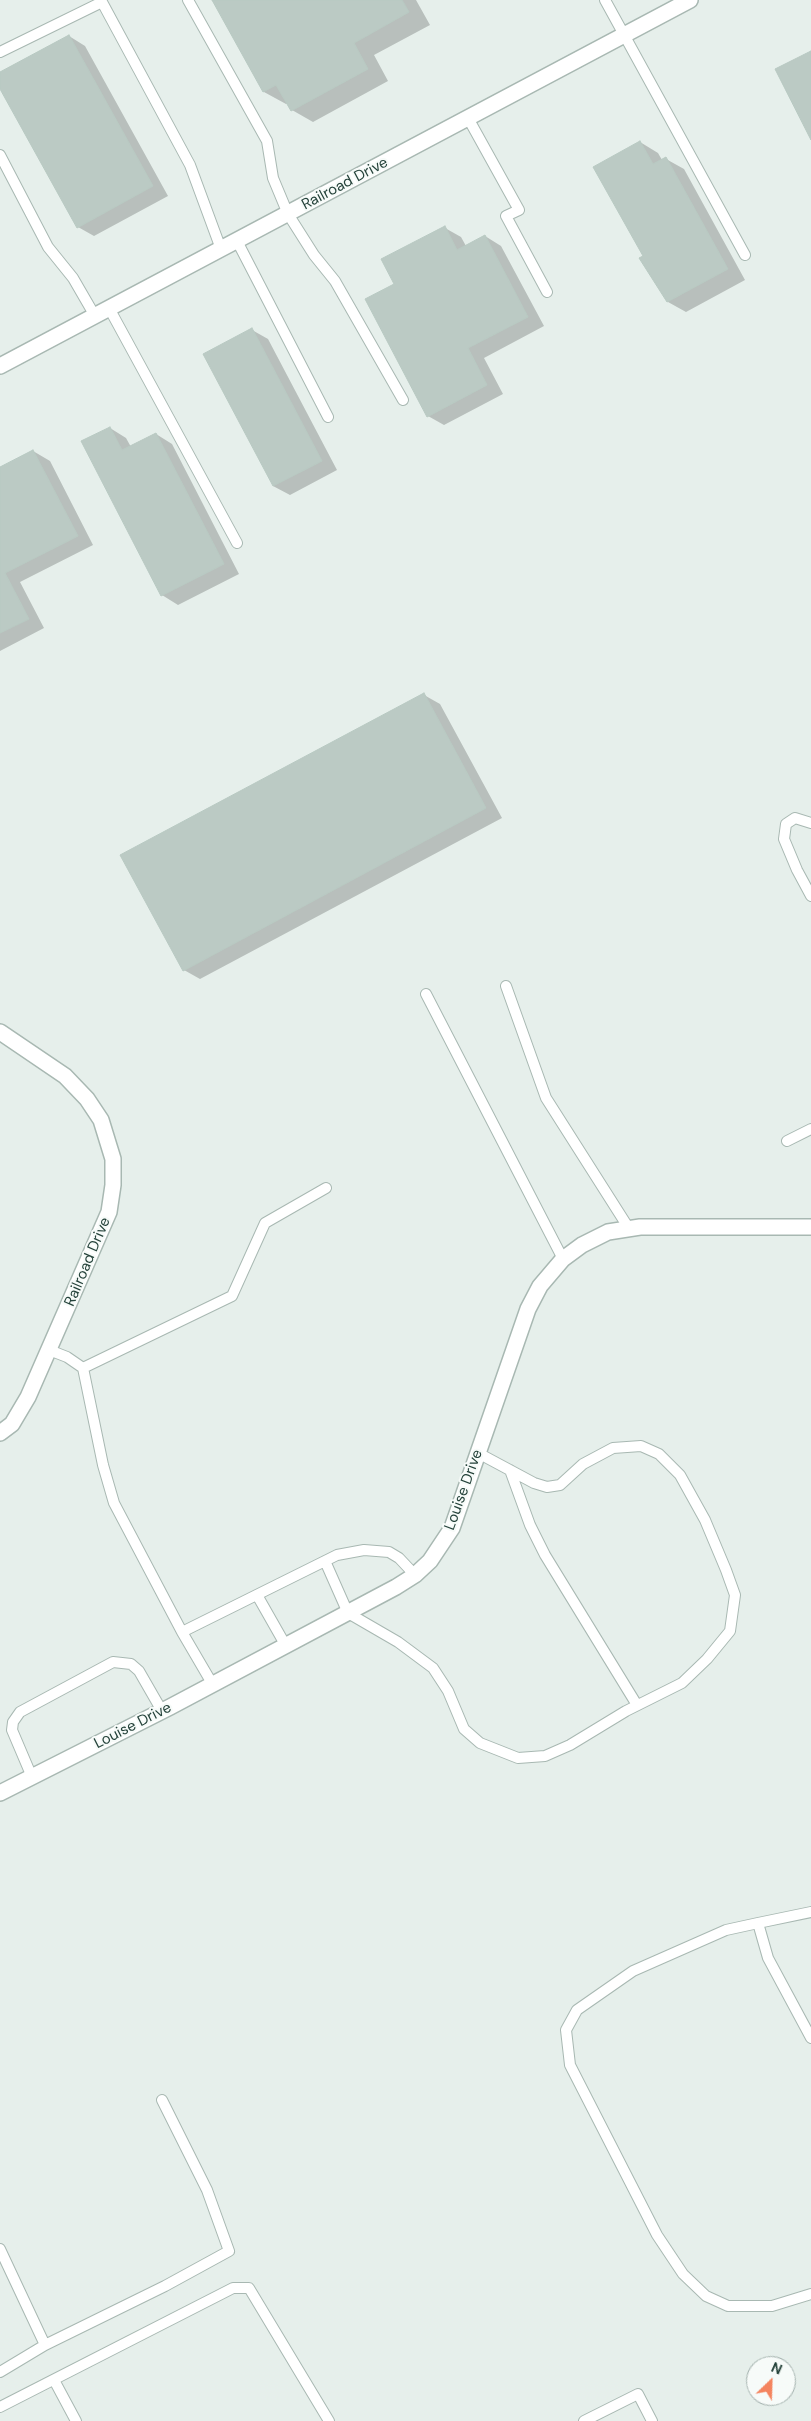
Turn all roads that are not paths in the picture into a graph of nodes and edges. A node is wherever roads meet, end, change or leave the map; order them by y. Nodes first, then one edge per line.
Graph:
1 (188, 0) edge
2 (605, 0) edge
3 (690, 0) edge
4 (667, 5) edge
5 (625, 35) junction
6 (0, 52) edge
7 (468, 118) junction
8 (0, 155) edge
9 (288, 214) junction
10 (237, 241) junction
11 (221, 249) junction
12 (746, 255) dead end
13 (547, 292) dead end
14 (109, 308) junction
15 (95, 316) junction
16 (0, 366) edge
17 (403, 400) dead end
18 (328, 417) dead end
19 (237, 543) dead end
20 (811, 823) edge
21 (811, 896) edge
22 (506, 986) dead end
23 (426, 994) dead end
24 (0, 1032) edge
25 (811, 1129) edge
26 (787, 1141) dead end
27 (326, 1188) dead end
28 (811, 1227) edge
29 (628, 1228) junction
30 (564, 1259) junction
31 (49, 1350) junction
32 (84, 1368) junction
33 (0, 1433) edge
34 (478, 1453) junction
35 (510, 1470) junction
36 (325, 1561) junction
37 (415, 1575) junction
38 (257, 1595) junction
39 (348, 1613) junction
40 (182, 1632) junction
41 (286, 1646) junction
42 (213, 1684) junction
43 (637, 1705) junction
44 (162, 1711) junction
45 (32, 1777) junction
46 (0, 1793) edge
47 (811, 1912) edge
48 (758, 1923) junction
49 (811, 2038) edge
50 (162, 2100) dead end
51 (0, 2249) edge
52 (811, 2294) edge
53 (45, 2345) junction
54 (0, 2372) edge
55 (54, 2380) junction
56 (0, 2407) edge
57 (76, 2421) edge
58 (329, 2421) edge
59 (584, 2421) edge
60 (652, 2421) edge

1 - 9 lane
2 - 5 lane
3 - 4 street, Railroad Drive
4 - 5 street, Railroad Drive
5 - 7 street, Railroad Drive
5 - 12 lane
6 - 11 lane
7 - 9 street, Railroad Drive
7 - 13 lane
8 - 15 lane
9 - 10 street, Railroad Drive
9 - 17 lane
10 - 11 street, Railroad Drive
10 - 18 lane
11 - 14 street, Railroad Drive
14 - 15 street, Railroad Drive
14 - 19 lane
15 - 16 street, Railroad Drive
20 - 21 lane
22 - 29 lane
23 - 30 lane
24 - 31 street, Railroad Drive
25 - 26 lane
27 - 32 lane
28 - 29 street, Louise Drive
29 - 30 street, Louise Drive
30 - 34 street, Louise Drive
31 - 32 lane
31 - 33 street, Railroad Drive
32 - 40 lane
34 - 35 lane
34 - 37 street, Louise Drive
35 - 43 lane
35 - 43 lane
36 - 37 lane
36 - 38 lane
36 - 39 lane
37 - 39 street, Louise Drive
38 - 40 lane
38 - 41 lane
39 - 41 street, Louise Drive
39 - 43 lane
40 - 42 lane
41 - 42 street, Louise Drive
42 - 44 street, Louise Drive
44 - 45 street, Louise Drive
44 - 45 lane
45 - 46 street, Louise Drive
47 - 48 lane
48 - 49 lane
48 - 52 lane
50 - 53 lane
51 - 53 lane
53 - 54 lane
55 - 56 lane
55 - 57 lane
55 - 58 lane
59 - 60 lane

